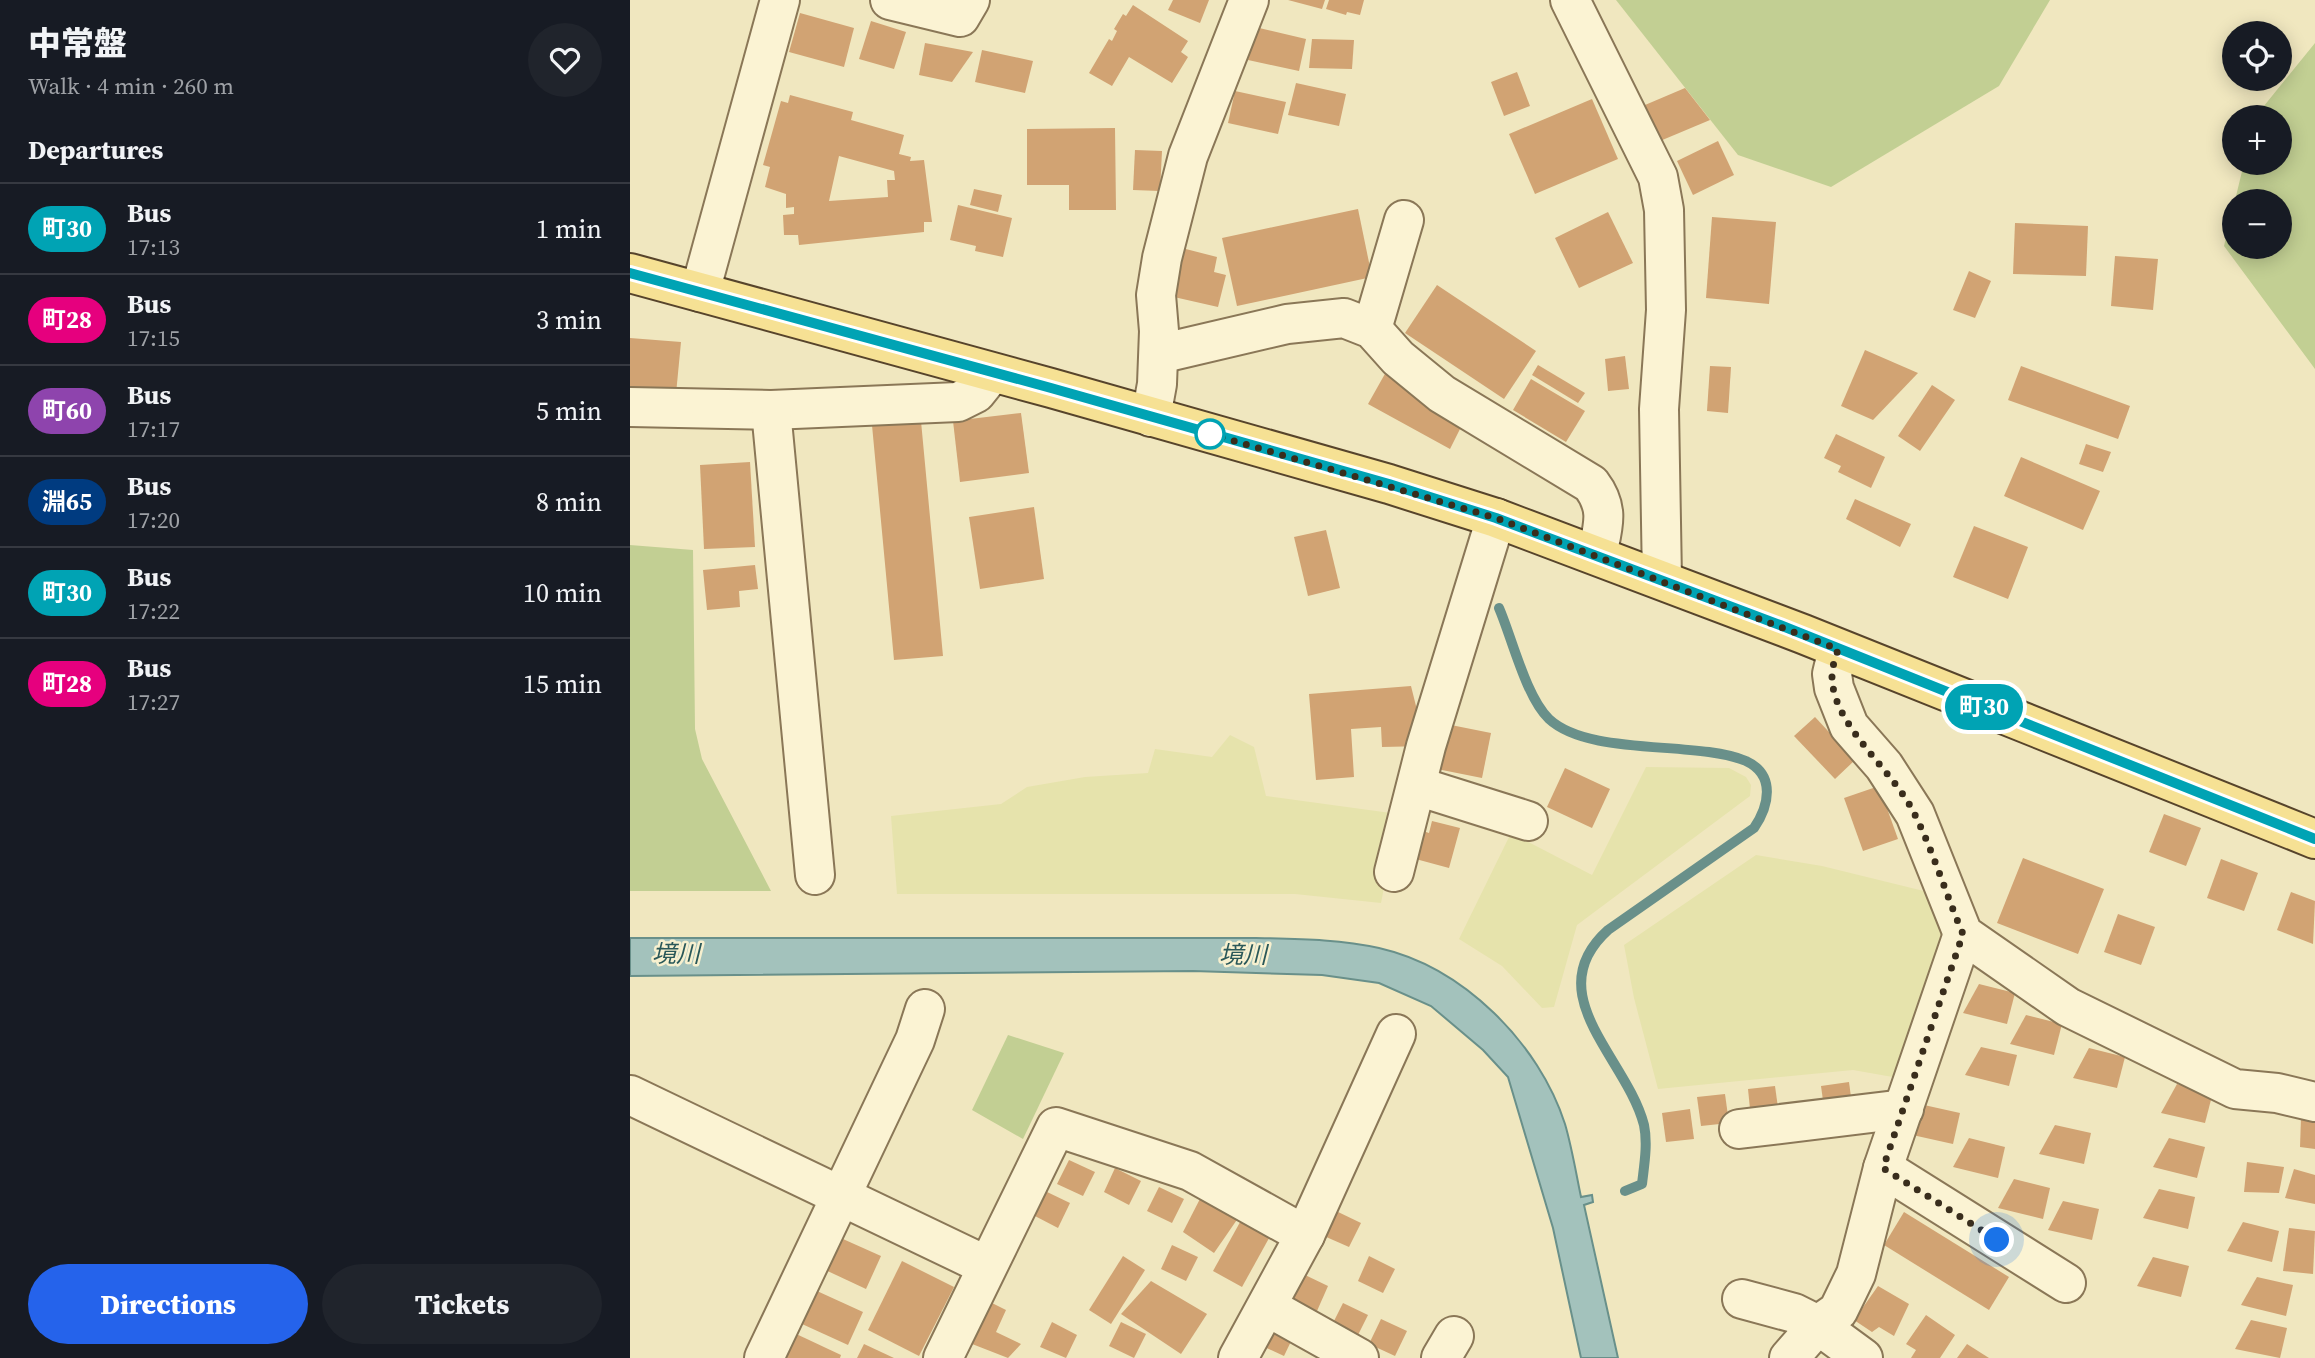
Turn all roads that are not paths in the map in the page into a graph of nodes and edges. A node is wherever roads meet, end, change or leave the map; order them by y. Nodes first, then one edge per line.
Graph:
1 (780, 0) edge
2 (890, 0) edge
3 (970, 0) edge
4 (1249, 0) edge
5 (1570, 0) edge
6 (1404, 220) dead end
7 (630, 273) edge
8 (700, 292) junction
9 (1372, 329) junction
10 (1159, 354) junction
11 (992, 373) junction
12 (630, 407) edge
13 (771, 410) junction
14 (1151, 417) junction
15 (1496, 518) junction
16 (1597, 555) junction
17 (1661, 579) junction
18 (1838, 649) junction
19 (1417, 786) junction
20 (1528, 821) dead end
21 (2315, 839) edge
22 (1394, 872) dead end
23 (816, 875) dead end
24 (1963, 934) junction
25 (925, 1009) dead end
26 (1396, 1034) dead end
27 (630, 1095) edge
28 (2315, 1102) edge
29 (1903, 1109) junction
30 (1740, 1129) dead end
31 (1883, 1168) junction
32 (841, 1198) junction
33 (1305, 1235) junction
34 (987, 1266) junction
35 (2066, 1283) dead end
36 (1742, 1299) dead end
37 (1268, 1307) junction
38 (1818, 1325) junction
39 (764, 1358) edge
40 (943, 1358) edge
41 (1238, 1358) edge
42 (1359, 1358) edge
43 (1789, 1358) edge
44 (1863, 1358) edge

1 - 8 street
2 - 3 street
4 - 10 street
5 - 17 street
6 - 9 street
7 - 8 main road
8 - 11 main road
9 - 10 street
9 - 16 street
10 - 14 street
11 - 13 street
11 - 14 main road
12 - 13 street
13 - 23 street
14 - 15 main road
15 - 16 main road
15 - 19 street
16 - 17 main road
17 - 18 main road
18 - 21 main road
18 - 24 street
19 - 20 street
19 - 22 street
24 - 28 street
24 - 29 street
25 - 32 street
26 - 33 street
27 - 32 street
29 - 30 street
29 - 31 street
31 - 35 street
31 - 38 street
32 - 34 street
32 - 39 street
33 - 34 street
33 - 37 street
34 - 40 street
36 - 38 street
37 - 41 street
37 - 42 street
38 - 43 street
38 - 44 street

